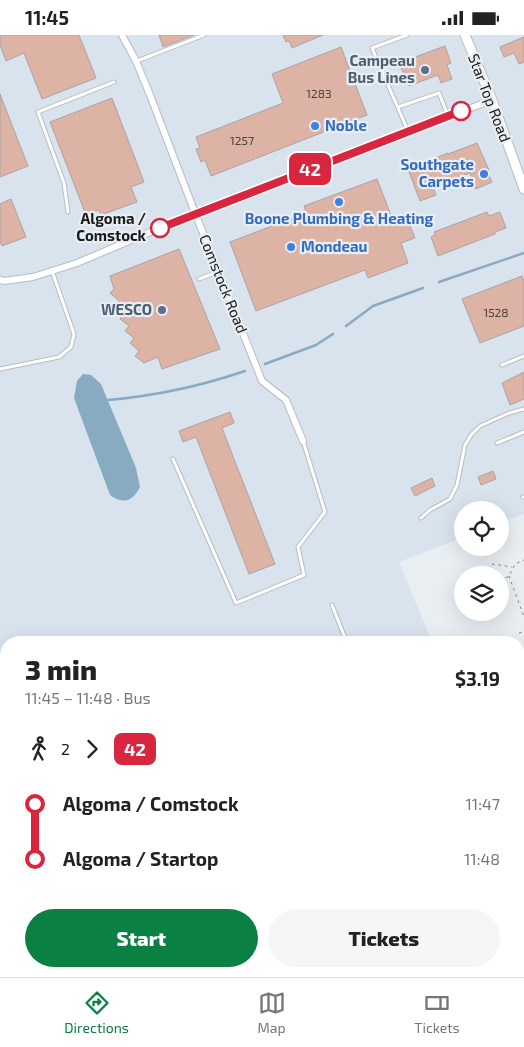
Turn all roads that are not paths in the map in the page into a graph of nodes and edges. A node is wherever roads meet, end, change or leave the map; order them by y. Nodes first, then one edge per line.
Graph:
1 (122, 35) edge
2 (204, 35) edge
3 (406, 35) edge
4 (465, 35) edge
5 (136, 61) junction
6 (114, 82) dead end
7 (492, 101) junction
8 (398, 107) junction
9 (448, 116) junction
10 (408, 132) junction
11 (524, 189) edge
12 (68, 212) dead end
13 (195, 213) junction
14 (52, 271) junction
15 (218, 272) junction
16 (199, 279) dead end
17 (0, 280) edge
18 (524, 356) edge
19 (502, 365) dead end
20 (0, 369) edge
21 (524, 409) edge
22 (524, 432) edge
23 (303, 441) joint
24 (497, 443) dead end
25 (173, 459) dead end
26 (421, 518) dead end
27 (332, 605) dead end
28 (343, 636) edge

1 - 5 street, Comstock Road
2 - 5 lane
3 - 8 lane
4 - 7 street, Star Top Road
5 - 13 street, Comstock Road
6 - 12 lane
7 - 9 street
7 - 11 street, Star Top Road
8 - 9 lane
8 - 10 lane
9 - 10 street
10 - 13 street
13 - 14 street
13 - 15 street, Comstock Road
14 - 17 street
14 - 20 lane
15 - 16 lane
15 - 23 street, Comstock Road
18 - 19 lane
21 - 26 lane
22 - 24 lane
23 - 25 lane
27 - 28 lane

